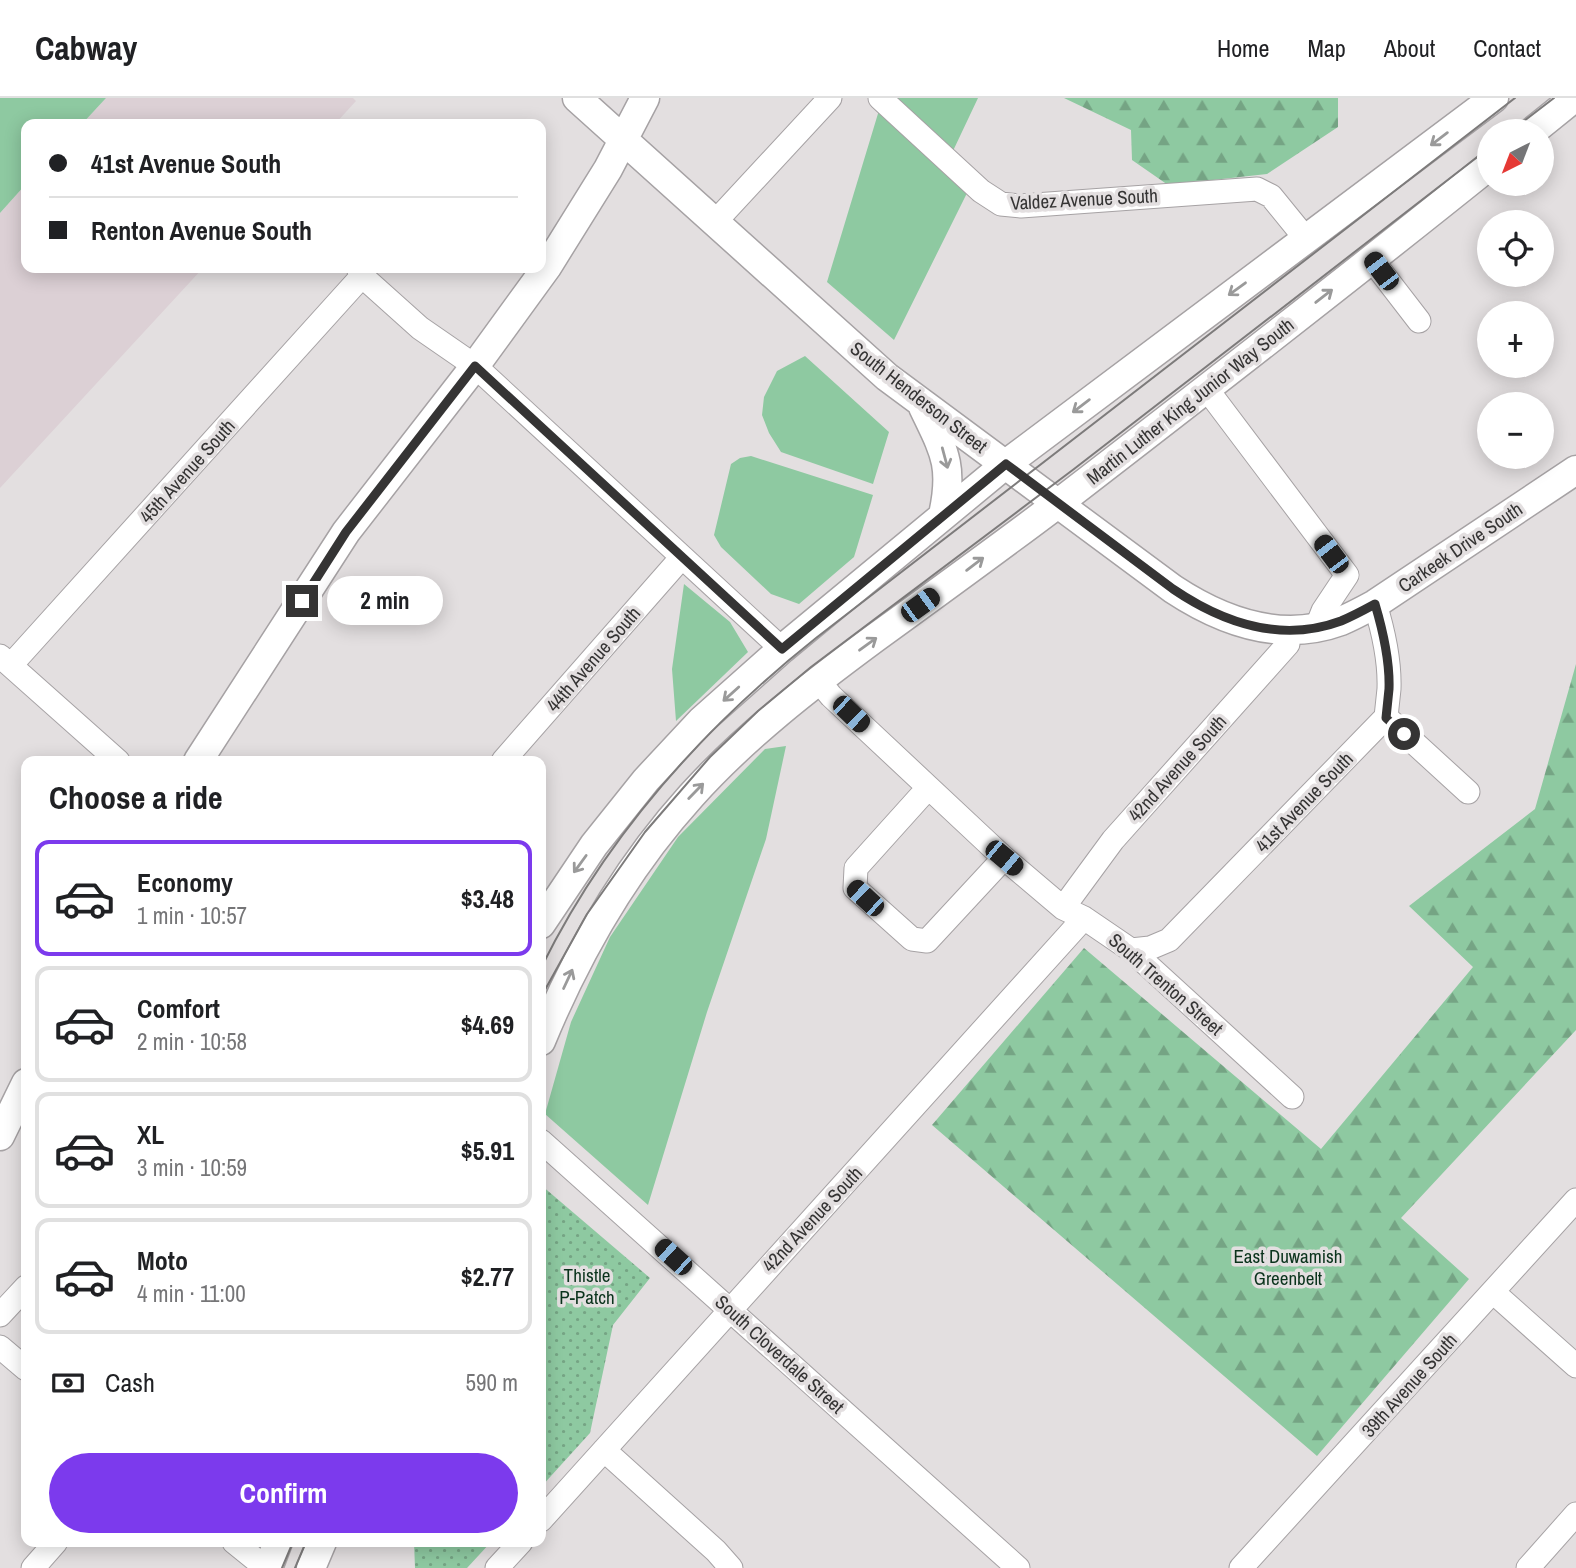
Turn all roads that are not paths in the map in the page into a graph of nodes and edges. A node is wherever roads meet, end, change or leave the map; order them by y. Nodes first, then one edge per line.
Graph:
1 (577, 98) edge
2 (645, 98) edge
3 (830, 98) edge
4 (880, 98) edge
5 (1494, 98) edge
6 (1574, 98) edge
7 (1548, 119) edge
8 (625, 140) junction
9 (1477, 176) edge
10 (715, 222) junction
11 (1306, 239) junction
12 (1372, 260) junction
13 (546, 268) edge
14 (359, 273) edge
15 (361, 273) edge
16 (543, 273) edge
17 (1419, 321) dead end
18 (475, 366) junction
19 (1206, 388) junction
20 (922, 405) junction
21 (1006, 464) junction
22 (1576, 470) edge
23 (1058, 503) junction
24 (943, 514) junction
25 (682, 557) junction
26 (1375, 604) junction
27 (1302, 628) junction
28 (782, 649) junction
29 (5, 660) edge
30 (818, 680) junction
31 (1386, 718) junction
32 (112, 756) edge
33 (201, 756) edge
34 (507, 756) edge
35 (928, 788) junction
36 (1468, 792) dead end
37 (1004, 858) junction
38 (1074, 913) junction
39 (546, 916) edge
40 (1131, 950) junction
41 (546, 1030) edge
42 (21, 1093) edge
43 (1292, 1097) dead end
44 (0, 1136) edge
45 (546, 1145) edge
46 (1576, 1200) edge
47 (21, 1292) edge
48 (1493, 1292) junction
49 (729, 1308) junction
50 (0, 1315) edge
51 (0, 1347) edge
52 (21, 1365) edge
53 (1576, 1366) edge
54 (604, 1450) junction
55 (546, 1514) edge
56 (1576, 1514) edge
57 (52, 1547) edge
58 (240, 1547) edge
59 (276, 1547) edge
60 (320, 1547) edge
61 (516, 1547) edge
62 (33, 1568) edge
63 (267, 1568) edge
64 (311, 1568) edge
65 (497, 1568) edge
66 (731, 1568) edge
67 (1018, 1568) edge
68 (1241, 1568) edge
69 (1528, 1568) edge

1 - 8 main road, South Henderson Street
2 - 8 main road
3 - 10 street
4 - 11 street, Valdez Avenue South
5 -> 11 main road
6 - 7 main road
8 - 10 main road, South Henderson Street
8 - 13 main road
9 - 12 main road, Martin Luther King Junior Way South
10 - 20 main road, South Henderson Street
11 -> 21 main road
12 - 17 street
19 -> 12 main road, Martin Luther King Junior Way South
14 - 29 street, 45th Avenue South
15 - 18 street
16 - 18 main road
18 - 25 street
18 - 33 main road
19 - 23 main road, Martin Luther King Junior Way South
19 - 27 street, 42nd Avenue South
20 - 21 main road, South Henderson Street
20 -> 24 main road
21 - 23 main road, South Henderson Street
21 - 24 main road
22 - 26 main road, Carkeek Drive South
23 - 27 main road, South Henderson Street
30 -> 23 main road, Martin Luther King Junior Way South
24 - 28 main road
25 - 28 street
25 - 34 street, 44th Avenue South
26 - 27 main road, Carkeek Drive South
26 - 31 street
27 - 38 street, 42nd Avenue South
28 -> 39 main road
29 - 32 street
30 - 35 street, South Trenton Street
41 -> 30 main road, Martin Luther King Junior Way South
31 - 36 street
31 - 40 street, 41st Avenue South
35 - 37 street, South Trenton Street
35 - 37 street
37 - 38 street, South Trenton Street
38 - 40 street, South Trenton Street
38 - 49 street, 42nd Avenue South
40 - 43 street, South Trenton Street
42 - 44 main road
45 - 49 street, South Cloverdale Street
46 - 48 street, 39th Avenue South
47 - 50 street
48 - 53 street
48 - 68 street, 39th Avenue South
49 - 54 street, 42nd Avenue South
49 - 67 street, South Cloverdale Street
51 - 52 street
54 - 55 street, 42nd Avenue South
54 - 66 street
56 - 69 street
57 - 62 street
58 - 63 street
59 - 63 main road
60 - 64 main road
61 - 65 street

